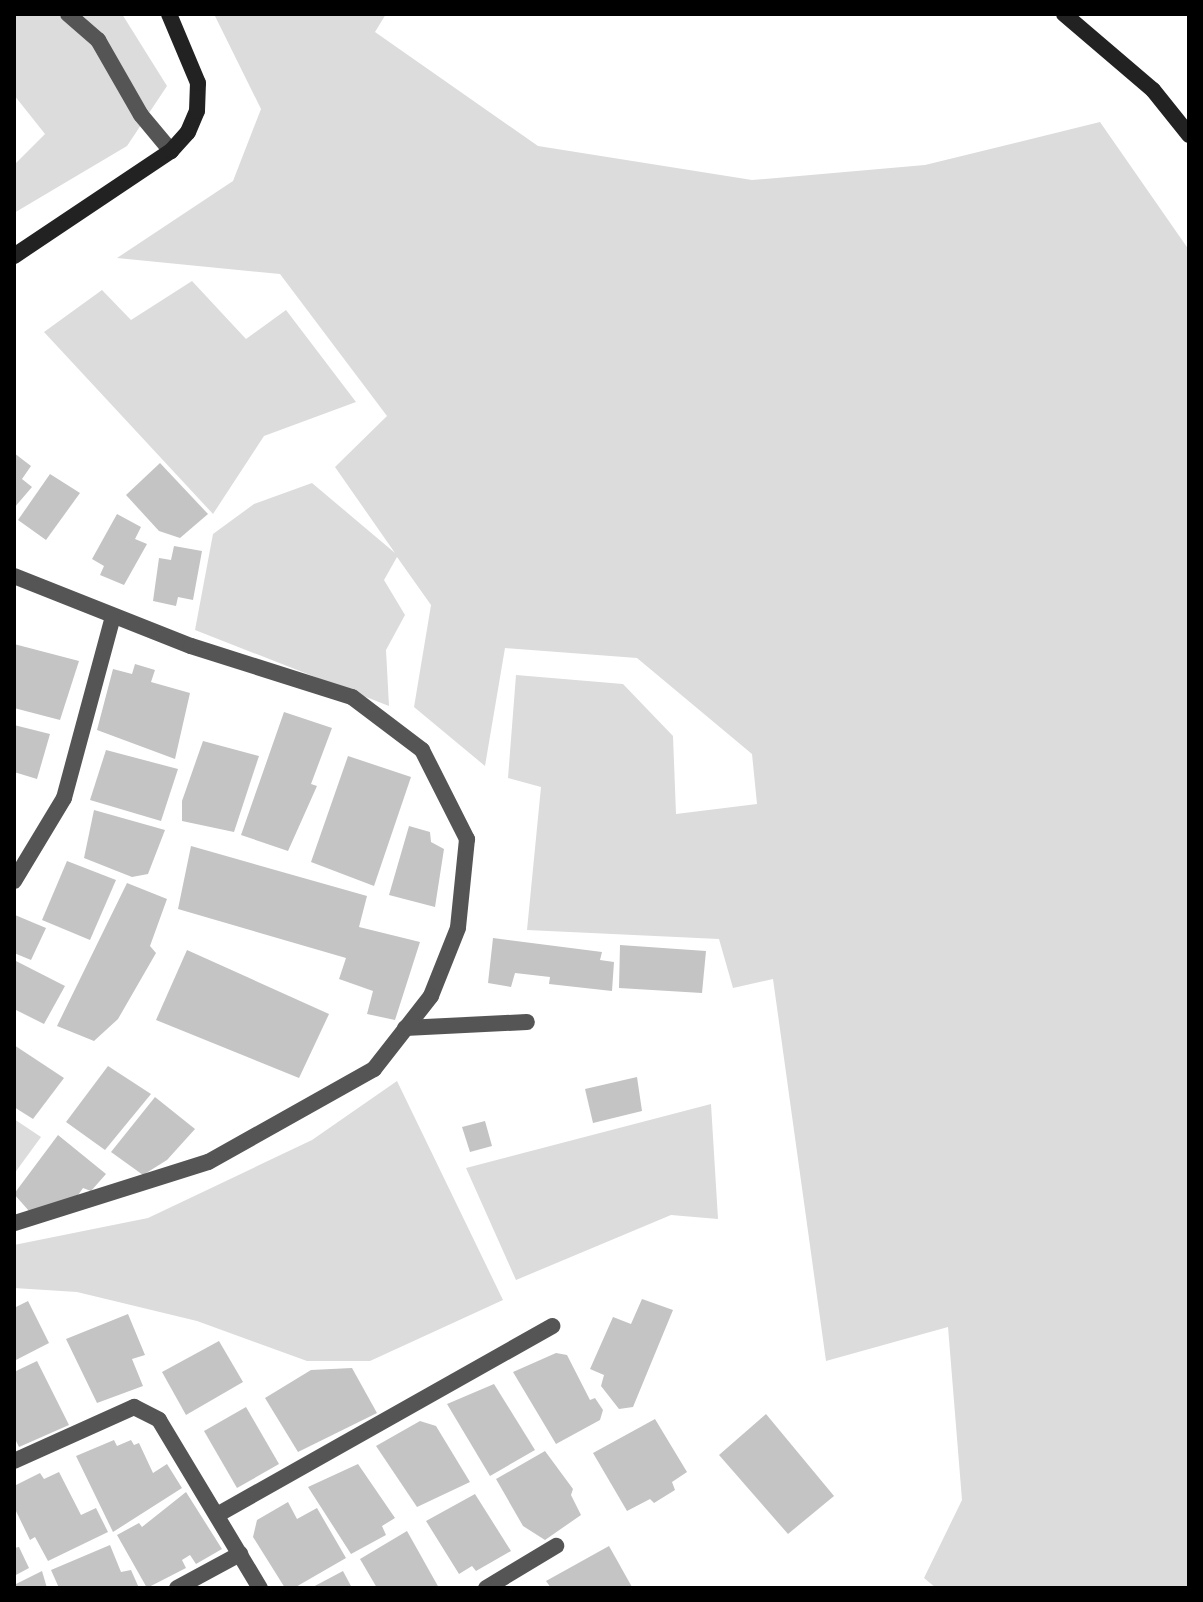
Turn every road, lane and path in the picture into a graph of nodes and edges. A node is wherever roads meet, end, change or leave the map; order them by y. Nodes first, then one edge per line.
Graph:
1 (68, 14) edge
2 (169, 14) edge
3 (1064, 14) edge
4 (1189, 135) edge
5 (171, 151) junction
6 (14, 256) edge
7 (14, 576) edge
8 (113, 617) junction
9 (19, 862) edge
10 (14, 881) edge
11 (527, 1022) dead end
12 (405, 1028) junction
13 (14, 1223) edge
14 (552, 1326) dead end
15 (14, 1461) edge
16 (217, 1515) junction
17 (556, 1546) dead end
18 (240, 1554) junction
19 (177, 1588) edge
20 (260, 1588) edge
21 (486, 1588) edge

1 - 5 street
2 - 5 main road
3 - 4 main road
5 - 6 main road
7 - 8 street
8 - 9 street
8 - 12 street
9 - 10 street
11 - 12 street
12 - 13 street
14 - 16 street
15 - 16 street
16 - 18 street
17 - 21 street
18 - 19 street
18 - 20 street

